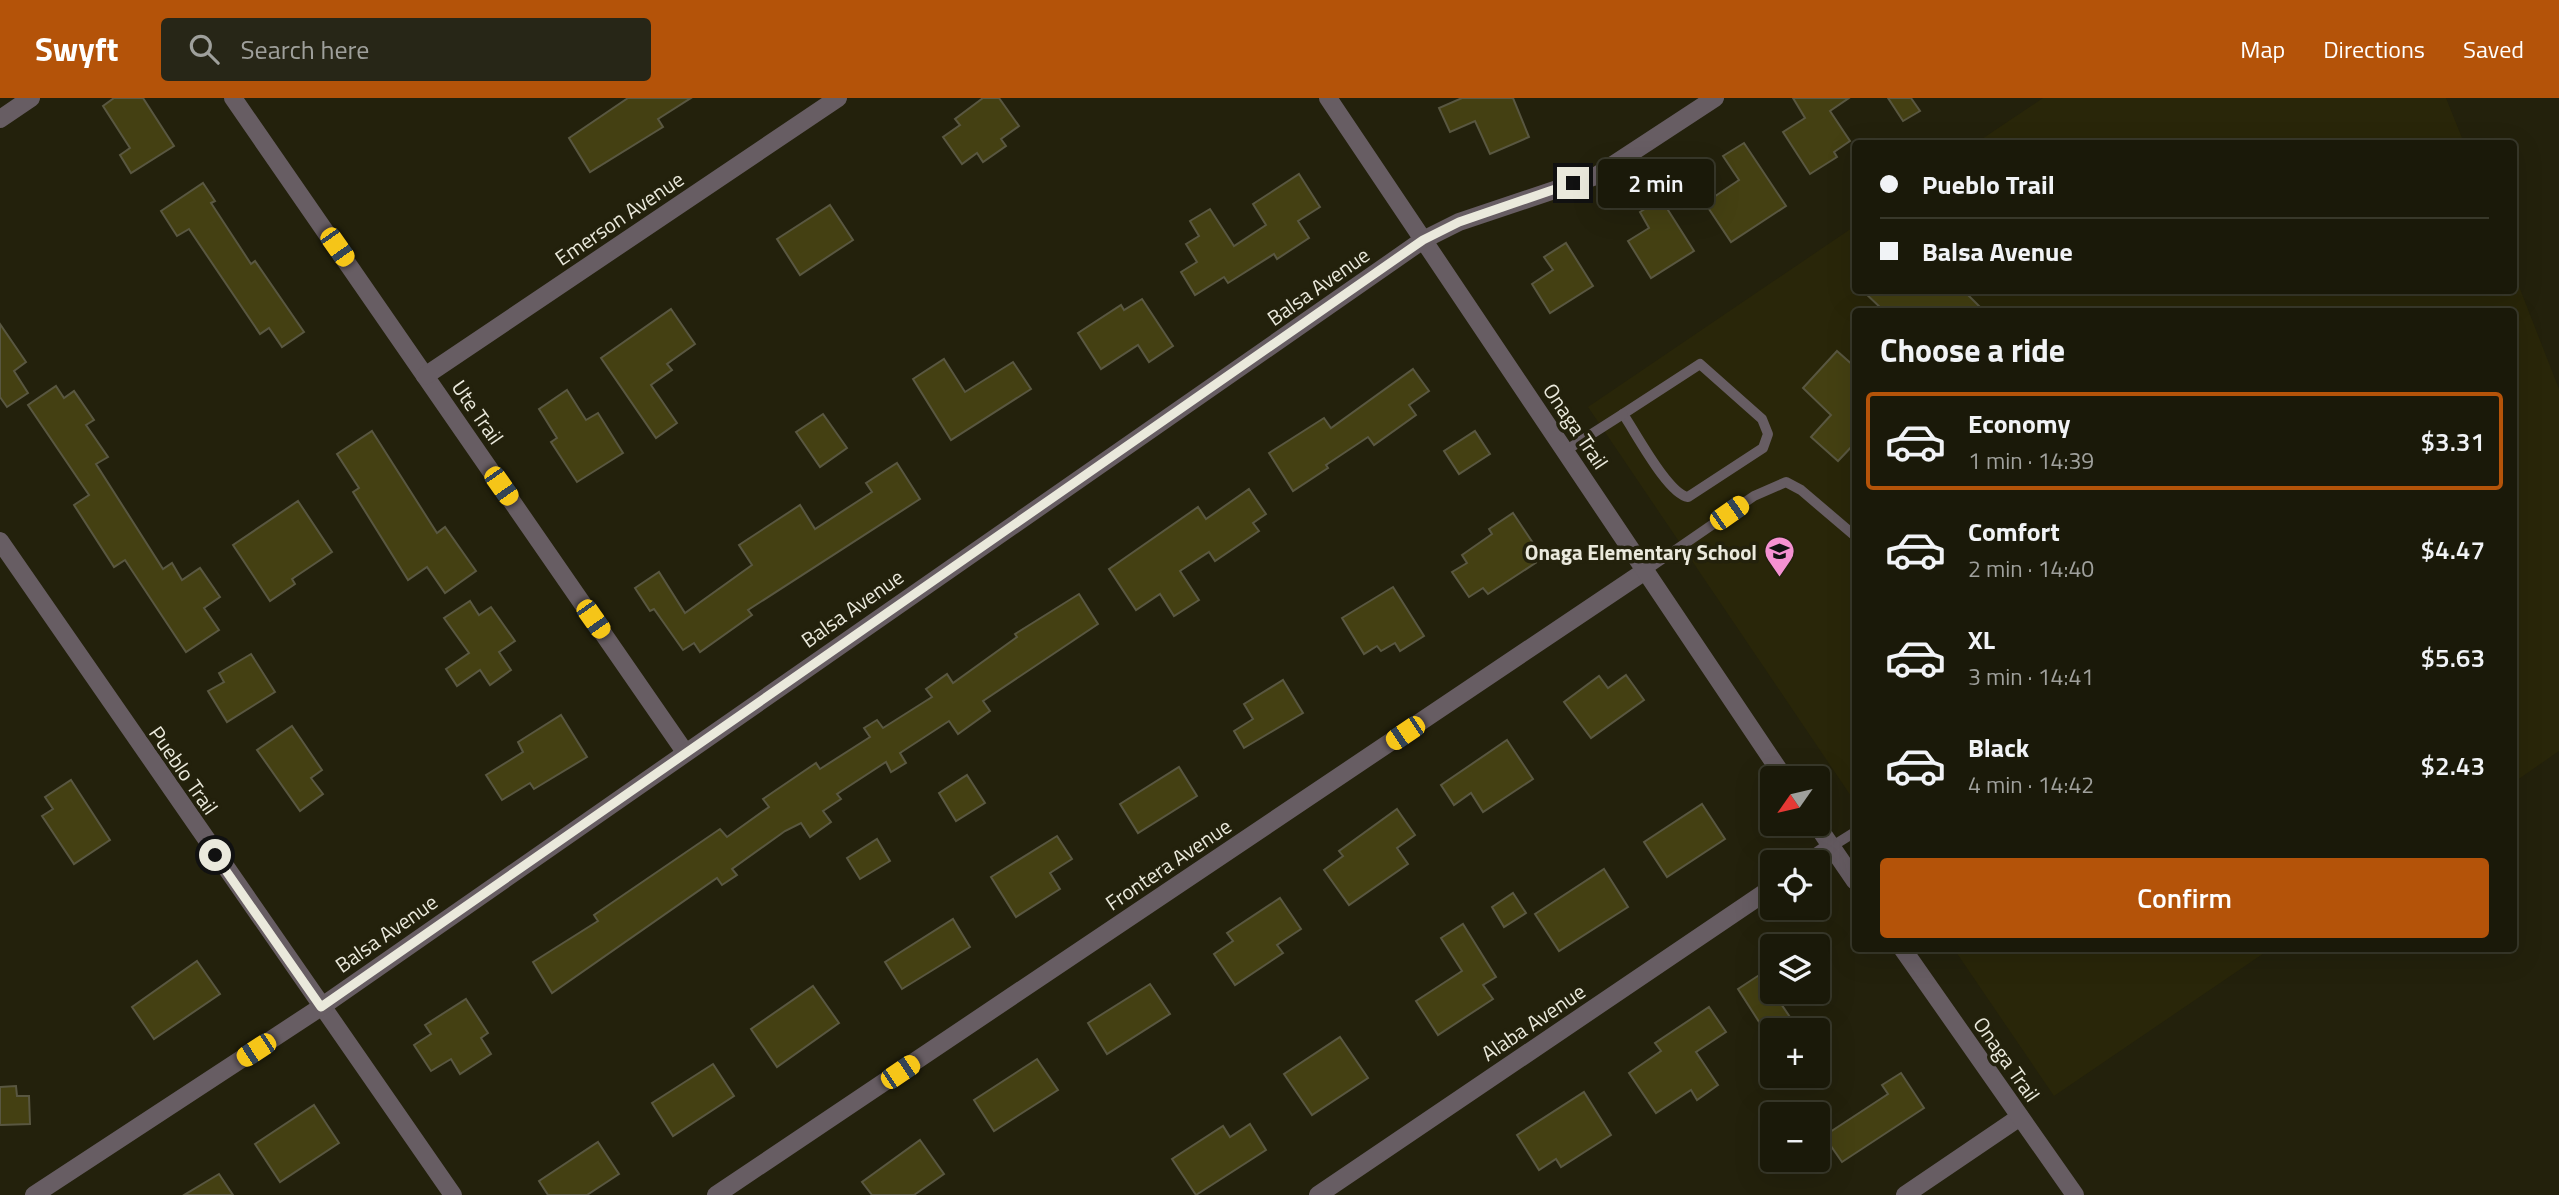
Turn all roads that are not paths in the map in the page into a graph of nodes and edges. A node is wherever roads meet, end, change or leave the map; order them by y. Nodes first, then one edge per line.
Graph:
1 (31, 98) edge
2 (233, 98) edge
3 (838, 98) edge
4 (1328, 98) edge
5 (1715, 98) edge
6 (0, 119) edge
7 (1423, 240) junction
8 (425, 376) junction
9 (1623, 414) junction
10 (1565, 451) junction
11 (1852, 533) edge
12 (0, 541) edge
13 (1646, 571) junction
14 (685, 752) junction
15 (1776, 766) edge
16 (1852, 834) edge
17 (1824, 836) edge
18 (1831, 847) junction
19 (1827, 850) edge
20 (1852, 877) edge
21 (1760, 896) edge
22 (1905, 952) edge
23 (321, 1007) junction
24 (2020, 1117) junction
25 (34, 1195) edge
26 (453, 1195) edge
27 (716, 1195) edge
28 (1318, 1195) edge
29 (1905, 1195) edge
30 (2075, 1195) edge

1 - 6 street
2 - 8 street, Ute Trail
3 - 8 street, Emerson Avenue
4 - 7 street, Onaga Trail
5 - 7 street, Balsa Avenue
7 - 10 street, Onaga Trail
7 - 14 street, Balsa Avenue
8 - 14 street, Ute Trail
9 - 9 lane
9 - 10 lane
10 - 13 street, Onaga Trail
11 - 13 lane
12 - 23 street, Pueblo Trail
13 - 15 street, Onaga Trail
13 - 27 street, Frontera Avenue
14 - 23 street, Balsa Avenue
16 - 18 lane
17 - 18 street
18 - 19 street
18 - 20 street
21 - 28 street, Alaba Avenue
22 - 24 street, Onaga Trail
23 - 25 street, Balsa Avenue
23 - 26 street, Pueblo Trail
24 - 29 street
24 - 30 street, Onaga Trail

